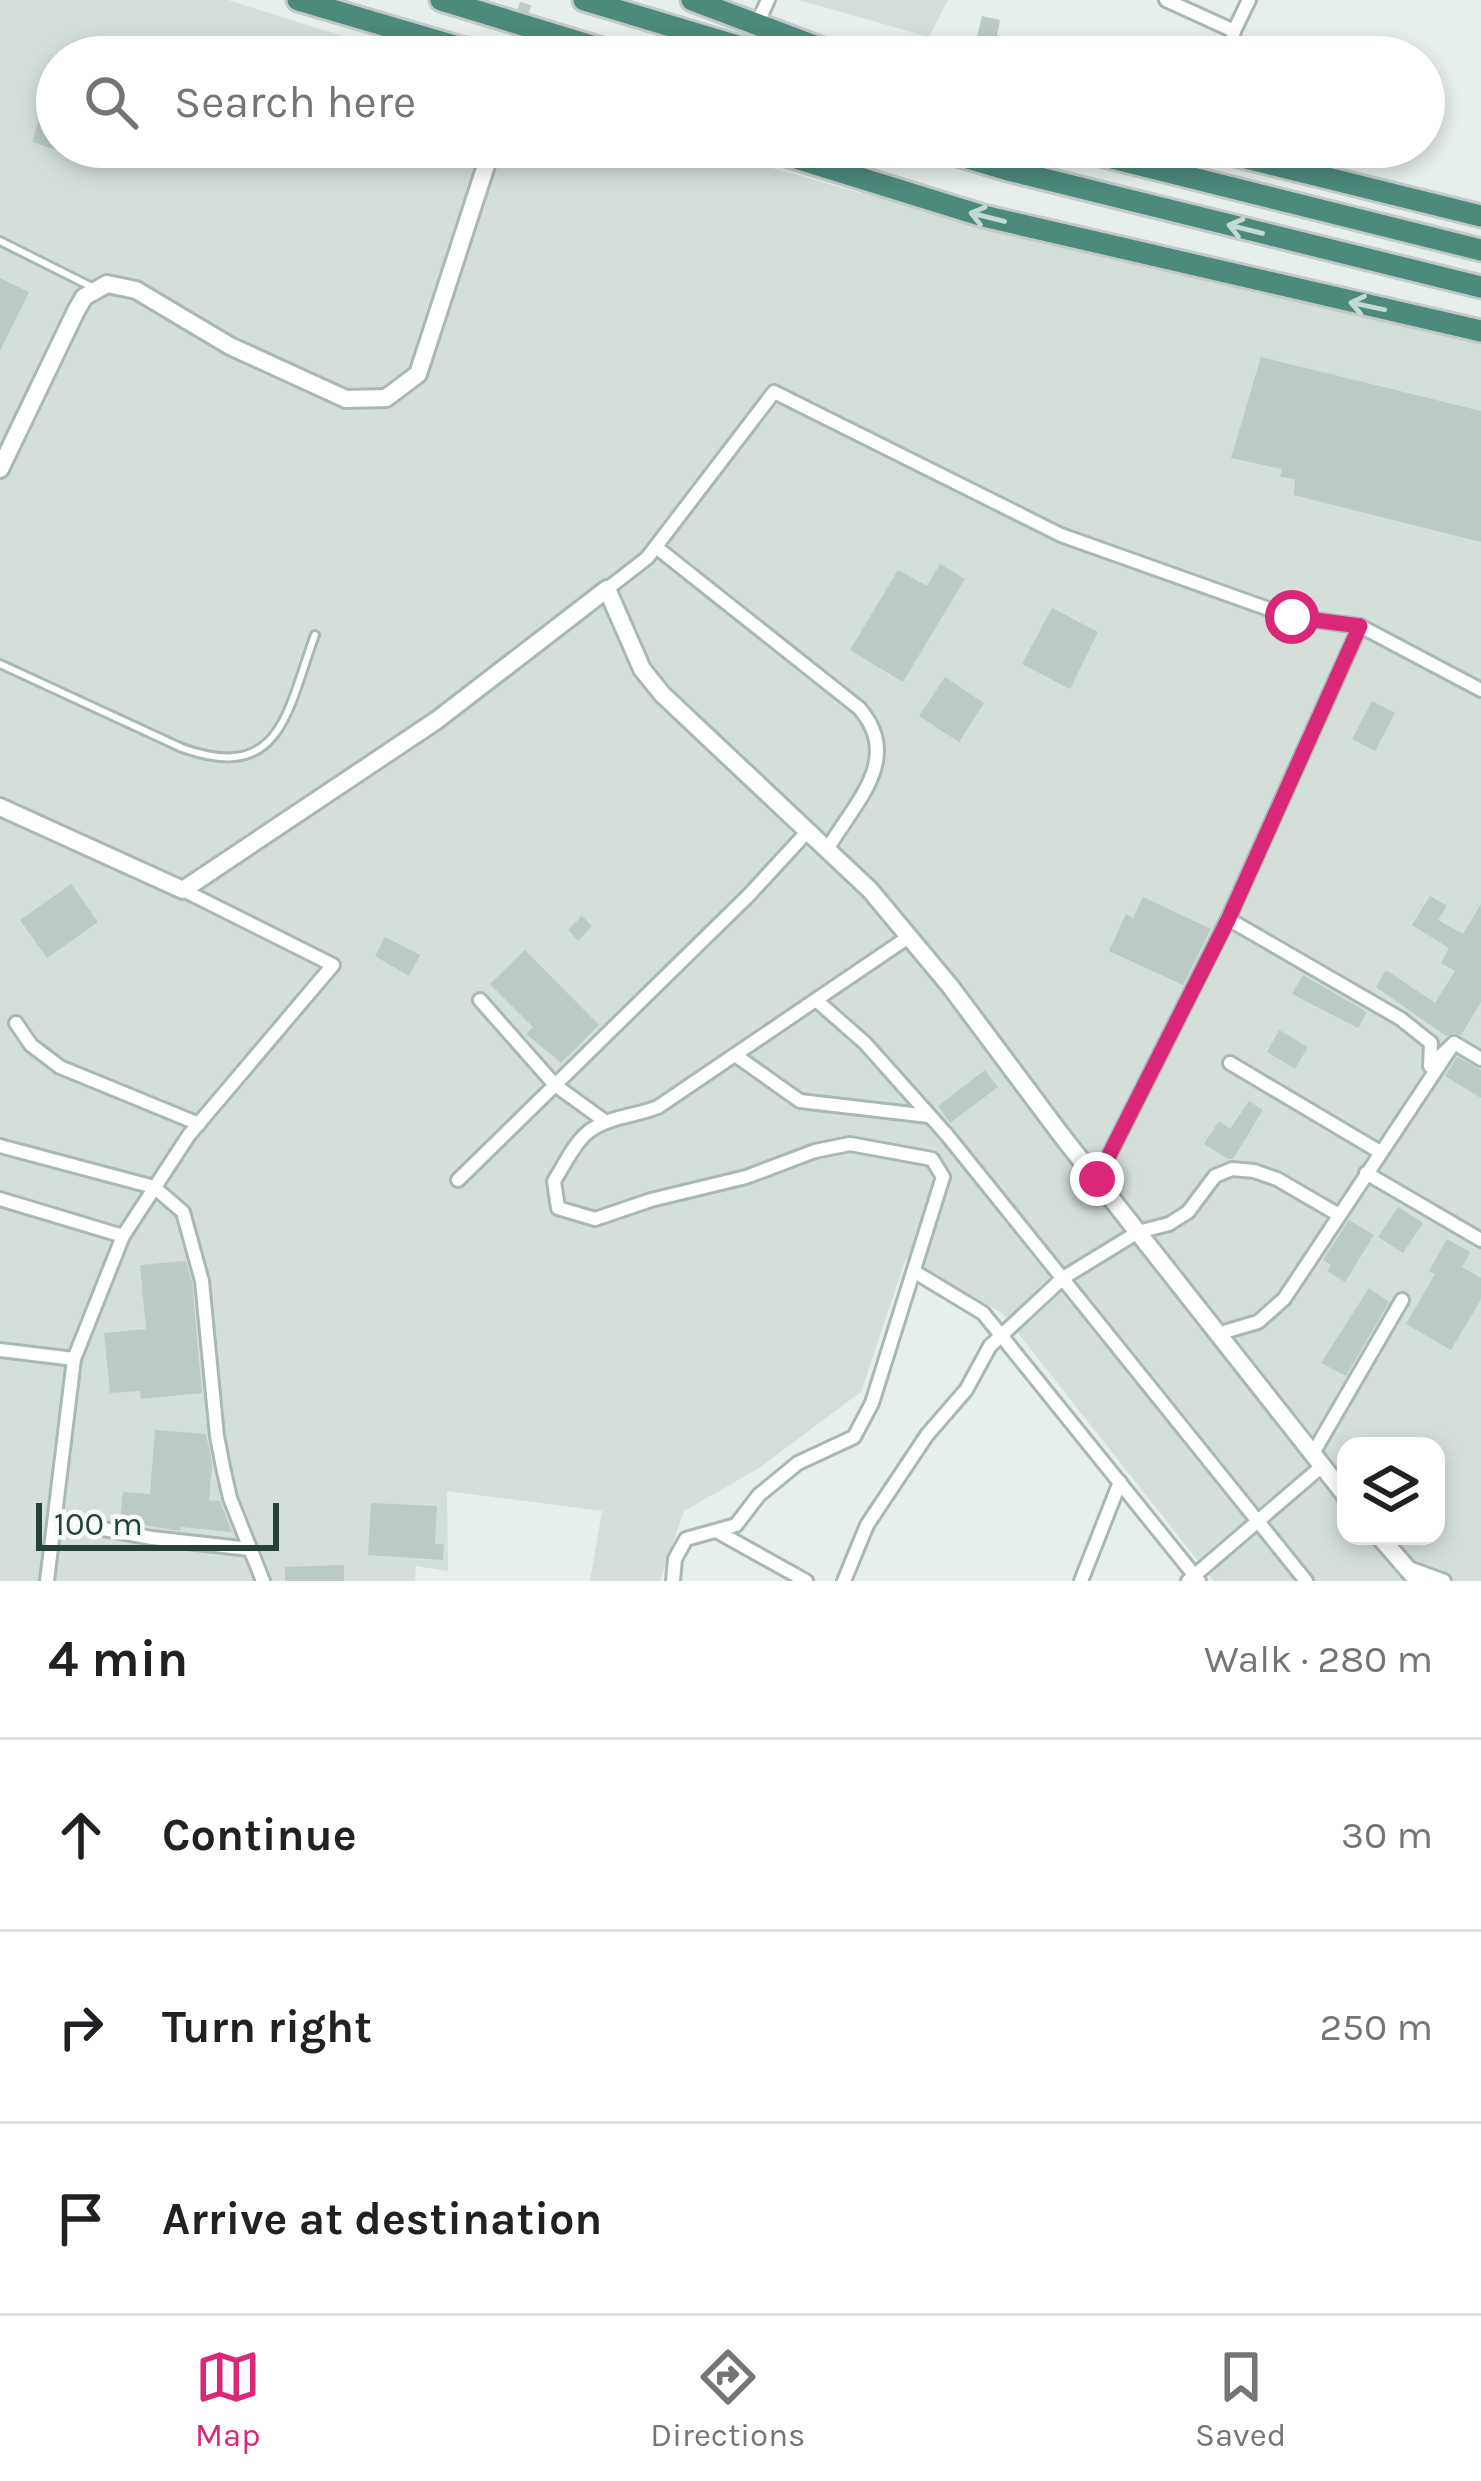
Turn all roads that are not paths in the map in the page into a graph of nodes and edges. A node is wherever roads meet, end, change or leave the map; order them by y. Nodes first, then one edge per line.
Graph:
1 (298, 0) edge
2 (441, 0) edge
3 (584, 0) edge
4 (692, 0) edge
5 (768, 0) edge
6 (1166, 0) edge
7 (1249, 0) edge
8 (757, 24) junction
9 (1234, 32) junction
10 (435, 36) edge
11 (559, 36) edge
12 (704, 36) edge
13 (789, 36) edge
14 (1233, 36) edge
15 (485, 168) edge
16 (828, 168) edge
17 (1001, 168) edge
18 (1152, 168) edge
19 (1287, 168) edge
20 (1481, 217) edge
21 (0, 241) edge
22 (1481, 250) edge
23 (1481, 287) edge
24 (96, 289) junction
25 (1481, 331) edge
26 (0, 469) edge
27 (656, 547) junction
28 (608, 589) junction
29 (1360, 626) junction
30 (315, 634) dead end
31 (0, 664) edge
32 (1481, 690) edge
33 (0, 807) edge
34 (807, 832) junction
35 (828, 848) junction
36 (183, 890) junction
37 (1228, 920) junction
38 (908, 938) junction
39 (480, 1000) dead end
40 (817, 1000) junction
41 (16, 1023) dead end
42 (1454, 1043) junction
43 (735, 1055) junction
44 (1481, 1059) edge
45 (1230, 1063) dead end
46 (555, 1085) junction
47 (931, 1117) junction
48 (606, 1122) junction
49 (199, 1124) junction
50 (0, 1146) edge
51 (1380, 1152) junction
52 (1366, 1173) junction
53 (1097, 1179) junction
54 (458, 1180) dead end
55 (154, 1187) junction
56 (0, 1199) edge
57 (1339, 1215) junction
58 (1138, 1232) junction
59 (122, 1236) junction
60 (1481, 1240) edge
61 (915, 1272) junction
62 (1063, 1278) junction
63 (1402, 1300) dead end
64 (1217, 1334) junction
65 (1002, 1335) junction
66 (0, 1350) edge
67 (74, 1359) junction
68 (1317, 1461) junction
69 (1120, 1482) junction
70 (1337, 1485) edge
71 (55, 1520) junction
72 (1254, 1521) junction
73 (718, 1532) junction
74 (1387, 1545) edge
75 (250, 1549) junction
76 (1412, 1574) edge
77 (1194, 1579) edge
78 (47, 1581) edge
79 (263, 1581) edge
80 (673, 1581) edge
81 (806, 1581) edge
82 (844, 1581) edge
83 (1082, 1581) edge
84 (1306, 1581) edge
85 (1444, 1581) edge

1 - 10 highway
2 - 11 highway
3 - 12 highway
4 - 8 highway
5 - 8 street
6 - 9 street
7 - 9 street
8 - 13 highway
9 - 14 street
15 - 24 street
25 -> 16 highway
23 -> 17 highway
18 - 22 highway
19 - 20 highway
21 - 24 lane
24 - 26 street
27 - 28 street
27 - 29 street
27 - 35 street
28 - 34 street
28 - 36 street
29 - 32 street
29 - 37 street
30 - 31 lane
33 - 36 street
34 - 35 street
34 - 46 street
35 - 38 street
36 - 49 street
37 - 42 street
37 - 53 street
38 - 40 street
38 - 53 street
39 - 46 street
40 - 43 street
40 - 47 street
41 - 49 street
42 - 44 street
42 - 51 street
43 - 47 street
43 - 48 street
45 - 51 street
46 - 48 street
46 - 54 street
47 - 62 street
48 - 61 street
49 - 55 street
50 - 55 street
51 - 52 street
52 - 57 street
52 - 60 street
53 - 58 street
55 - 59 street
55 - 75 street
56 - 59 street
57 - 58 street
57 - 64 street
58 - 62 street
58 - 64 street
59 - 67 street
61 - 65 street
61 - 73 street
62 - 65 street
62 - 72 street
63 - 68 street
64 - 68 street
65 - 69 street
65 - 82 street
66 - 67 street
67 - 71 street
68 - 70 street
68 - 72 street
69 - 77 street
69 - 83 street
71 - 75 street
71 - 78 street
72 - 77 street
72 - 84 street
73 - 80 street
73 - 81 street
74 - 76 street
75 - 79 street
76 - 85 street

